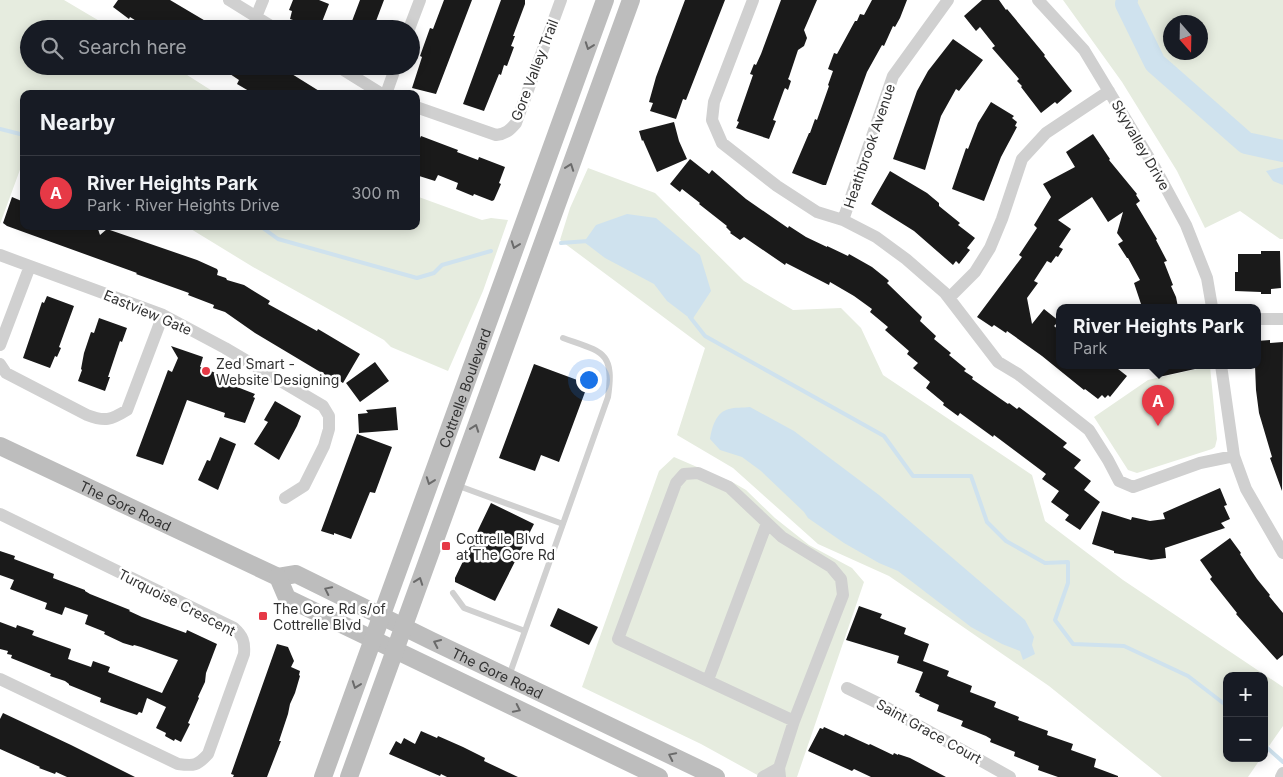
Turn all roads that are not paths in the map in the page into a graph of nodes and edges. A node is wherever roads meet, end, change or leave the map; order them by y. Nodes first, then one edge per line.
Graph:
1 (229, 0) edge
2 (263, 0) edge
3 (420, 0) edge
4 (560, 0) edge
5 (606, 0) edge
6 (631, 0) edge
7 (753, 0) edge
8 (948, 0) edge
9 (1038, 0) edge
10 (256, 17) junction
11 (261, 20) edge
12 (412, 20) edge
13 (351, 75) edge
14 (393, 75) edge
15 (376, 90) edge
16 (387, 90) edge
17 (1109, 91) junction
18 (420, 108) edge
19 (843, 220) junction
20 (0, 255) edge
21 (30, 266) junction
22 (949, 298) junction
23 (1211, 304) edge
24 (164, 316) junction
25 (1261, 319) edge
26 (1283, 319) edge
27 (563, 338) dead end
28 (0, 345) edge
29 (0, 364) edge
30 (1222, 369) edge
31 (0, 446) edge
32 (1234, 456) junction
33 (454, 484) junction
34 (285, 498) dead end
35 (0, 514) edge
36 (767, 523) junction
37 (563, 524) junction
38 (1283, 553) edge
39 (278, 577) junction
40 (453, 593) dead end
41 (381, 616) junction
42 (403, 627) junction
43 (525, 630) junction
44 (372, 639) junction
45 (395, 650) junction
46 (508, 677) junction
47 (0, 679) edge
48 (708, 680) junction
49 (847, 688) dead end
50 (794, 721) junction
51 (780, 772) edge
52 (1283, 773) edge
53 (323, 777) edge
54 (349, 777) edge
55 (659, 777) edge
56 (716, 777) edge
57 (763, 777) edge
58 (1010, 777) edge
59 (1281, 777) edge

1 - 10 street
2 - 10 street
3 - 12 street
4 - 18 street, Gore Valley Trail
5 -> 41 main road, Cottrelle Boulevard
33 -> 6 main road, Cottrelle Boulevard
7 - 19 street
8 - 19 street, Heathbrook Avenue
9 - 17 street, Skyvalley Drive
10 - 11 street
13 - 15 street
14 - 16 street
17 - 22 street
17 - 23 street, Skyvalley Drive
19 - 22 street
20 - 21 street, Eastview Gate
21 - 24 street, Eastview Gate
21 - 28 street
22 - 32 street
24 - 29 street
24 - 34 street, Eastview Gate
25 - 26 street
27 - 37 lane
30 - 32 street
31 - 39 main road, The Gore Road
32 - 38 street
33 - 37 lane
42 -> 33 main road, Cottrelle Boulevard
35 - 47 street, Turquoise Crescent
36 - 48 street
36 - 48 street
36 - 50 street
37 - 43 lane
41 -> 39 main road, The Gore Road
39 - 44 main road, The Gore Road
40 - 43 lane
41 - 42 main road, The Gore Road
41 - 44 main road, Cottrelle Boulevard
42 - 45 main road, Cottrelle Boulevard
46 -> 42 main road, The Gore Road
43 - 46 lane
44 - 45 main road, The Gore Road
44 -> 53 main road, Cottrelle Boulevard
45 - 54 main road, Cottrelle Boulevard
45 -> 55 main road, The Gore Road
56 -> 46 main road, The Gore Road
48 - 50 street
49 - 58 street, Saint Grace Court
50 - 51 street
51 - 57 street
52 - 59 street

